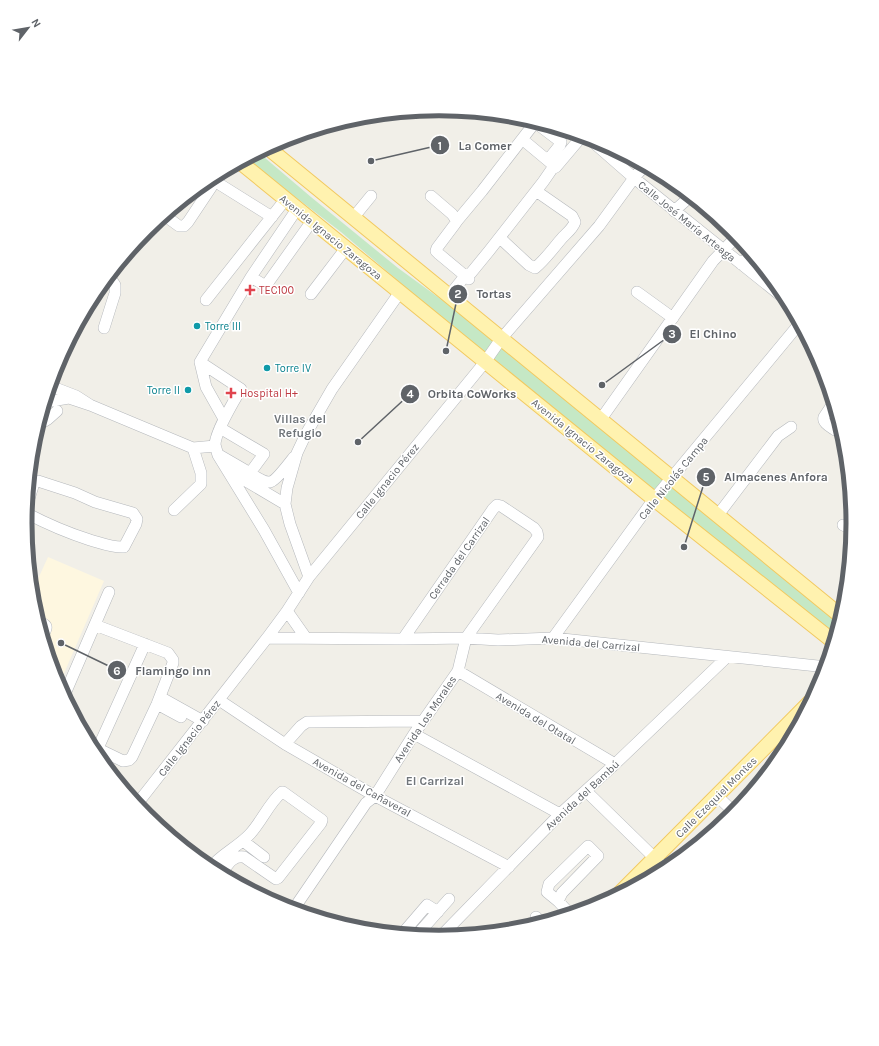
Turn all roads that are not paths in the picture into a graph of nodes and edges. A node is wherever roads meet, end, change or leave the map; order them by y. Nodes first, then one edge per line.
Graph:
1 (532, 126) edge
2 (544, 129) edge
3 (573, 138) edge
4 (522, 139) junction
5 (578, 140) edge
6 (602, 150) edge
7 (273, 152) edge
8 (552, 165) junction
9 (244, 166) edge
10 (641, 169) edge
11 (634, 178) junction
12 (216, 182) joint
13 (536, 191) junction
14 (371, 196) dead end
15 (431, 196) dead end
16 (687, 199) edge
17 (285, 200) junction
18 (297, 209) junction
19 (674, 211) junction
20 (272, 217) junction
21 (460, 217) junction
22 (353, 218) junction
23 (169, 219) edge
24 (312, 221) junction
25 (500, 238) junction
26 (733, 240) edge
27 (346, 248) junction
28 (723, 250) junction
29 (748, 257) edge
30 (741, 264) junction
31 (762, 274) edge
32 (468, 276) junction
33 (251, 277) junction
34 (112, 280) edge
35 (400, 292) junction
36 (637, 292) dead end
37 (312, 294) dead end
38 (452, 298) junction
39 (206, 300) dead end
40 (673, 318) junction
41 (796, 327) edge
42 (104, 328) dead end
43 (501, 339) junction
44 (200, 362) junction
45 (485, 362) junction
46 (55, 388) edge
47 (51, 401) edge
48 (90, 405) junction
49 (830, 408) edge
50 (56, 411) dead end
51 (601, 419) junction
52 (45, 421) edge
53 (222, 424) junction
54 (791, 427) dead end
55 (836, 430) edge
56 (303, 442) junction
57 (193, 448) junction
58 (216, 450) junction
59 (298, 453) junction
60 (227, 470) junction
61 (250, 473) junction
62 (265, 476) dead end
63 (672, 477) junction
64 (34, 483) edge
65 (268, 499) dead end
66 (654, 499) junction
67 (285, 504) junction
68 (33, 509) edge
69 (174, 510) dead end
70 (718, 515) junction
71 (290, 524) junction
72 (309, 577) junction
73 (110, 592) dead end
74 (299, 593) junction
75 (287, 611) junction
76 (837, 612) edge
77 (95, 625) junction
78 (267, 638) junction
79 (306, 638) junction
80 (466, 638) junction
81 (553, 638) junction
82 (402, 639) junction
83 (830, 639) edge
84 (145, 644) junction
85 (727, 657) junction
86 (821, 666) edge
87 (458, 671) junction
88 (67, 688) edge
89 (219, 700) junction
90 (159, 701) junction
91 (422, 721) junction
92 (201, 723) junction
93 (792, 727) edge
94 (414, 734) junction
95 (97, 742) edge
96 (285, 744) junction
97 (102, 751) edge
98 (615, 764) junction
99 (586, 791) junction
100 (375, 796) junction
101 (717, 796) junction
102 (140, 800) edge
103 (730, 809) edge
104 (560, 814) junction
105 (243, 841) junction
106 (264, 857) dead end
107 (655, 858) junction
108 (215, 863) edge
109 (661, 865) edge
110 (510, 867) junction
111 (225, 869) edge
112 (630, 883) edge
113 (449, 899) dead end
114 (558, 901) junction
115 (297, 904) edge
116 (566, 910) edge
117 (438, 912) junction
118 (409, 930) edge
119 (422, 930) edge
120 (447, 930) edge

1 - 4 street
2 - 8 street
3 - 8 street
4 - 8 street
4 - 21 street
5 - 8 street
6 - 11 street, Calle José María Arteaga
7 - 22 main road
8 - 13 street
9 - 17 main road, Avenida Ignacio Zaragoza
10 - 11 street, Calle Ignacio Pérez
11 - 19 street, Calle José María Arteaga
11 - 43 street, Calle Ignacio Pérez
12 - 20 street
12 - 23 street
13 - 25 street
13 - 25 street
14 - 22 street
15 - 21 street
16 - 19 street
17 - 18 main road, Avenida Ignacio Zaragoza
17 - 20 street
18 - 24 main road, Avenida Ignacio Zaragoza
18 - 33 street
19 - 28 street, Calle José María Arteaga
20 - 39 street
21 - 32 street
22 - 38 main road
24 - 27 main road, Avenida Ignacio Zaragoza
24 - 33 street
25 - 32 street
26 - 28 street
27 - 35 main road, Avenida Ignacio Zaragoza
27 - 37 street
28 - 30 street, Calle José María Arteaga
28 - 40 street
29 - 30 street
30 - 31 street, Calle José María Arteaga
32 - 38 street
33 - 44 street
34 - 42 street
35 - 45 main road, Avenida Ignacio Zaragoza
35 - 56 street
36 - 40 street
38 - 43 main road
40 - 51 street
41 - 63 street, Calle Nicolás Campa
43 - 45 street, Calle Ignacio Pérez
43 - 51 main road
44 - 53 street
44 - 53 street
45 - 66 main road, Avenida Ignacio Zaragoza
45 - 72 street, Calle Ignacio Pérez
46 - 48 street
47 - 48 street
48 - 57 street
49 - 55 street
50 - 52 street
51 - 63 main road
53 - 58 street
53 - 61 street
54 - 70 street
56 - 59 street
56 - 62 street
57 - 58 street
57 - 69 street
58 - 60 street
58 - 61 street
59 - 61 street
59 - 67 street
60 - 67 street
60 - 74 street
63 - 66 street, Calle Nicolás Campa
63 - 70 main road
64 - 68 street
65 - 71 street
66 - 81 street, Calle Nicolás Campa
66 - 83 main road, Avenida Ignacio Zaragoza
67 - 71 street
70 - 76 main road
71 - 72 street
72 - 74 street, Calle Ignacio Pérez
73 - 77 street
74 - 75 street, Calle Ignacio Pérez
75 - 78 street, Calle Ignacio Pérez
75 - 79 street
77 - 84 street
77 - 88 street
78 - 79 street, Avenida del Carrizal
78 - 89 street, Calle Ignacio Pérez
79 - 82 street, Avenida del Carrizal
80 - 81 street, Avenida del Carrizal
80 - 82 street, Avenida del Carrizal
80 - 82 street, Cerrada del Carrizal
80 - 87 street, Avenida Los Morales
81 - 85 street, Avenida del Carrizal
84 - 90 street
84 - 95 street
85 - 86 street, Avenida del Carrizal
85 - 98 street, Avenida del Bambú
87 - 91 street, Avenida Los Morales
87 - 98 street, Avenida del Otatal
89 - 92 street, Calle Ignacio Pérez
89 - 96 street, Avenida del Cañaveral
90 - 92 street
90 - 97 street
91 - 94 street, Avenida Los Morales
91 - 96 street
92 - 102 street, Calle Ignacio Pérez
93 - 101 main road, Calle Ezequiel Montes
94 - 100 street, Avenida Los Morales
94 - 104 street
96 - 100 street, Avenida del Cañaveral
98 - 99 street, Avenida del Bambú
99 - 104 street, Avenida del Bambú
99 - 107 street
100 - 110 street, Avenida del Cañaveral
100 - 115 street, Avenida Los Morales
101 - 103 street
101 - 107 main road, Calle Ezequiel Montes
104 - 110 street, Avenida del Bambú
105 - 106 street
105 - 108 street
105 - 111 street
107 - 109 street
107 - 112 main road, Calle Ezequiel Montes
110 - 120 street, Avenida del Bambú
113 - 117 street
114 - 114 street
114 - 116 street
117 - 118 street
117 - 119 street

